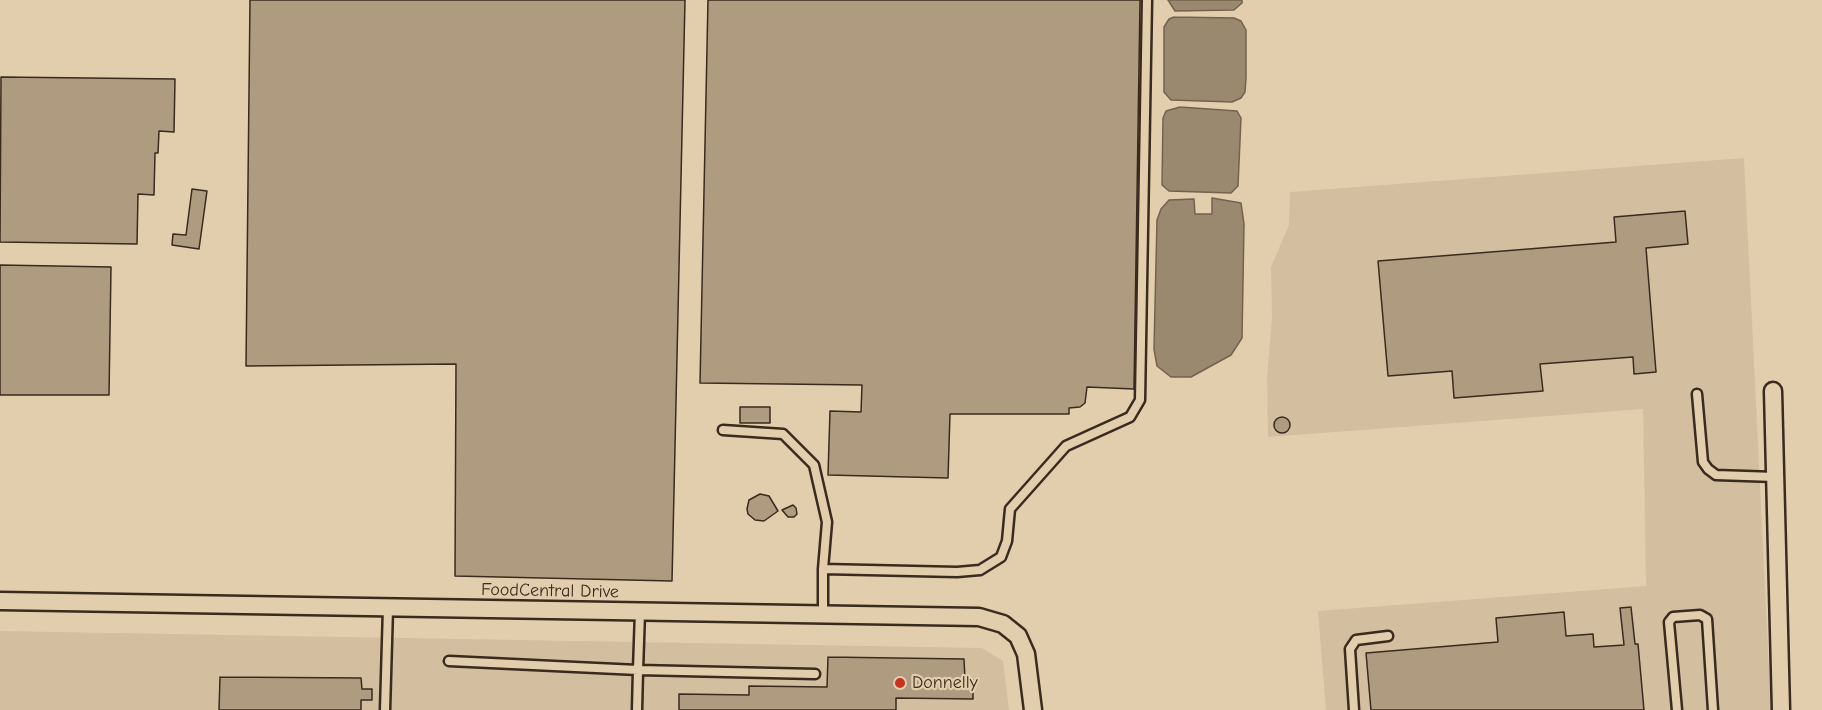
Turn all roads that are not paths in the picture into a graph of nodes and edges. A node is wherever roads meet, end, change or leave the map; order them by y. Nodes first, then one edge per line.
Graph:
1 (1147, 0) edge
2 (1773, 391) dead end
3 (1697, 394) dead end
4 (723, 430) dead end
5 (1775, 477) junction
6 (823, 569) junction
7 (0, 601) edge
8 (388, 608) junction
9 (640, 612) junction
10 (823, 614) junction
11 (1388, 636) dead end
12 (449, 661) dead end
13 (638, 670) junction
14 (815, 674) dead end
15 (385, 710) edge
16 (637, 710) edge
17 (1033, 710) edge
18 (1354, 710) edge
19 (1677, 710) edge
20 (1713, 710) edge
21 (1781, 710) edge

1 - 6 lane
2 - 5 street
3 - 5 lane
4 - 6 lane
5 - 21 street
6 - 10 lane
7 - 8 street, FoodCentral Drive
8 - 9 street, FoodCentral Drive
8 - 15 lane
9 - 10 street, FoodCentral Drive
9 - 13 lane
10 - 17 street, FoodCentral Drive
11 - 18 lane
12 - 13 lane
13 - 14 lane
13 - 16 lane
19 - 20 lane

